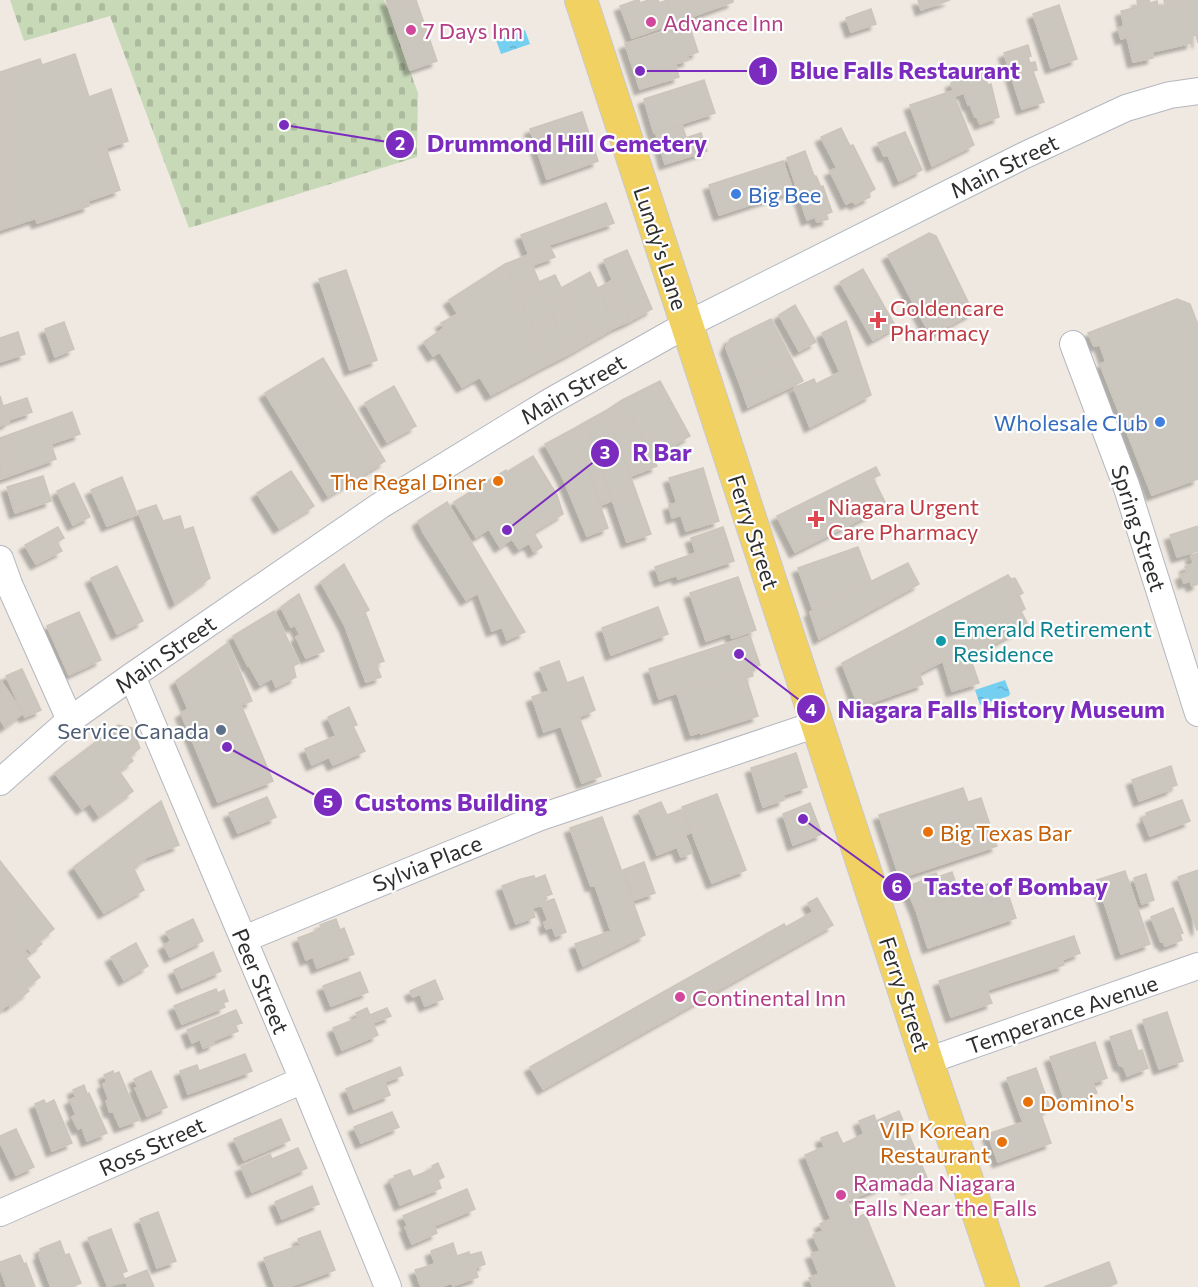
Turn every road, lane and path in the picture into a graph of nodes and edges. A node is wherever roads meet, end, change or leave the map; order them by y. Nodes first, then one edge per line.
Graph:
1 (581, 0) edge
2 (1198, 91) edge
3 (686, 325) junction
4 (1073, 344) dead end
5 (0, 559) edge
6 (132, 676) junction
7 (1198, 713) edge
8 (70, 720) junction
9 (817, 724) junction
10 (0, 782) edge
11 (244, 939) junction
12 (1198, 966) edge
13 (927, 1061) junction
14 (303, 1080) junction
15 (0, 1213) edge
16 (388, 1287) edge
17 (1003, 1287) edge

1 - 3 main road, Lundy's Lane
2 - 3 street, Main Street
3 - 6 street, Main Street
3 - 9 main road, Ferry Street
4 - 7 street, Spring Street
5 - 8 street
6 - 8 street, Main Street
6 - 11 street, Peer Street
8 - 10 street, Main Street
9 - 11 street, Sylvia Place
9 - 13 main road, Ferry Street
11 - 14 street, Peer Street
12 - 13 street, Temperance Avenue
13 - 17 main road, Ferry Street
14 - 15 street, Ross Street
14 - 16 street, Peer Street

